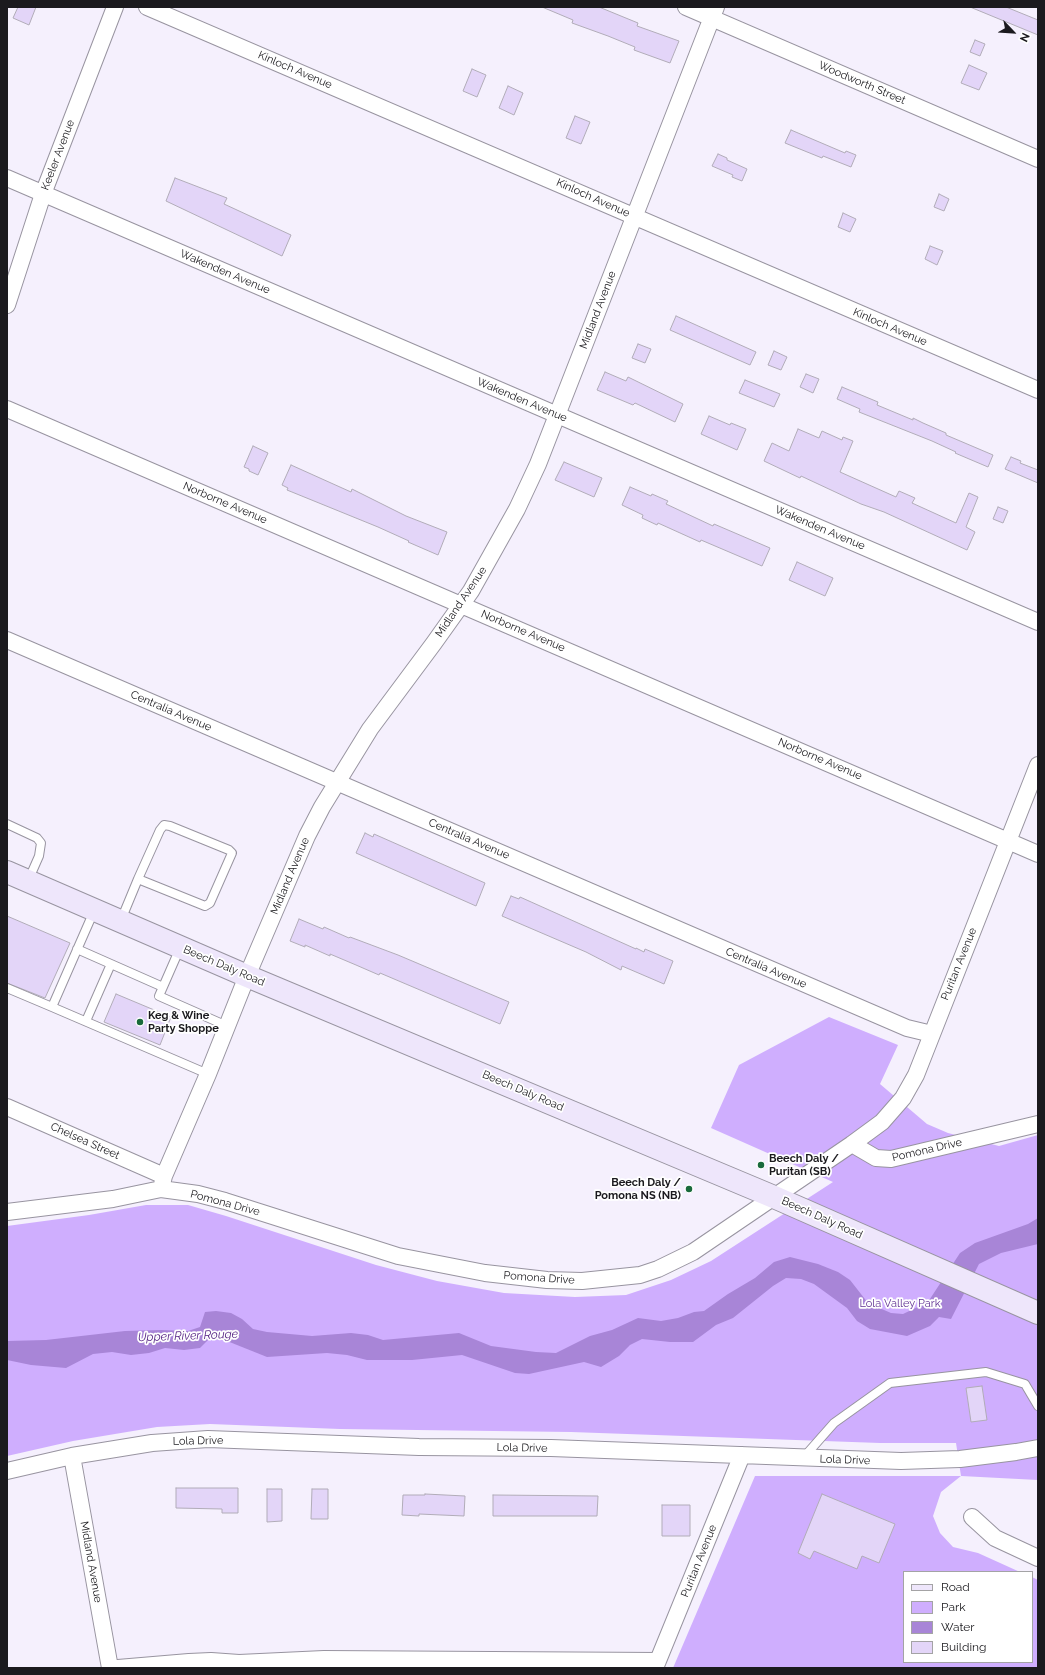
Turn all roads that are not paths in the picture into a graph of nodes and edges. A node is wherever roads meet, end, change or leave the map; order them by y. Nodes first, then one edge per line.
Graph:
1 (115, 7) edge
2 (147, 7) edge
3 (686, 7) edge
4 (714, 13) edge
5 (1038, 159) edge
6 (7, 178) edge
7 (43, 194) junction
8 (634, 217) junction
9 (7, 305) edge
10 (1038, 390) edge
11 (7, 409) edge
12 (558, 416) junction
13 (461, 604) junction
14 (1038, 622) edge
15 (7, 640) edge
16 (1038, 765) edge
17 (337, 782) junction
18 (7, 824) edge
19 (1008, 840) junction
20 (1038, 854) edge
21 (7, 872) edge
22 (138, 879) junction
23 (28, 881) junction
24 (94, 910) junction
25 (120, 921) junction
26 (180, 947) junction
27 (77, 949) junction
28 (111, 964) junction
29 (247, 976) junction
30 (163, 987) junction
31 (7, 988) edge
32 (52, 1007) junction
33 (86, 1022) junction
34 (227, 1026) junction
35 (932, 1034) junction
36 (208, 1074) junction
37 (7, 1107) edge
38 (1038, 1124) edge
39 (852, 1144) junction
40 (162, 1182) junction
41 (774, 1197) junction
42 (7, 1212) edge
43 (1038, 1313) edge
44 (1038, 1406) edge
45 (1038, 1448) edge
46 (742, 1455) junction
47 (72, 1456) junction
48 (803, 1458) junction
49 (7, 1471) edge
50 (972, 1517) dead end
51 (1038, 1558) edge
52 (657, 1664) edge
53 (244, 1666) edge
54 (110, 1668) edge
55 (118, 1668) edge

1 - 7 street, Keeler Avenue
2 - 8 street, Kinloch Avenue
3 - 4 street, Woodworth Street
4 - 5 street, Woodworth Street
4 - 8 street, Midland Avenue
6 - 7 street, Wakenden Avenue
7 - 9 street, Keeler Avenue
7 - 12 street, Wakenden Avenue
8 - 10 street, Kinloch Avenue
8 - 12 street, Midland Avenue
11 - 13 street, Norborne Avenue
12 - 13 street, Midland Avenue
12 - 14 street, Wakenden Avenue
13 - 17 street, Midland Avenue
13 - 19 street, Norborne Avenue
15 - 17 street, Centralia Avenue
16 - 19 street, Puritan Avenue
17 - 29 street, Midland Avenue
17 - 35 street, Centralia Avenue
18 - 23 lane
19 - 20 street, Norborne Avenue
19 - 35 street, Puritan Avenue
21 - 23 main road, Beech Daly Road
22 - 22 lane
22 - 25 lane
23 - 24 main road, Beech Daly Road
24 - 25 main road, Beech Daly Road
24 - 27 lane
25 - 26 main road, Beech Daly Road
26 - 29 main road, Beech Daly Road
26 - 30 lane
27 - 28 lane
27 - 32 lane
28 - 30 lane
28 - 33 lane
29 - 34 street, Midland Avenue
29 - 41 main road, Beech Daly Road
30 - 34 lane
31 - 32 lane
32 - 33 lane
33 - 36 lane
34 - 36 street, Midland Avenue
35 - 39 street, Puritan Avenue
36 - 40 street, Midland Avenue
37 - 40 street, Chelsea Street
38 - 39 street, Pomona Drive
39 - 41 street, Pomona Drive
40 - 41 street, Pomona Drive
40 - 42 street, Pomona Drive
41 - 43 main road, Beech Daly Road
44 - 48 lane
45 - 48 street, Lola Drive
46 - 47 street, Lola Drive
46 - 48 street, Lola Drive
46 - 52 street, Puritan Avenue
47 - 49 street, Lola Drive
47 - 54 street, Midland Avenue
50 - 51 street
52 - 53 street
53 - 55 street

